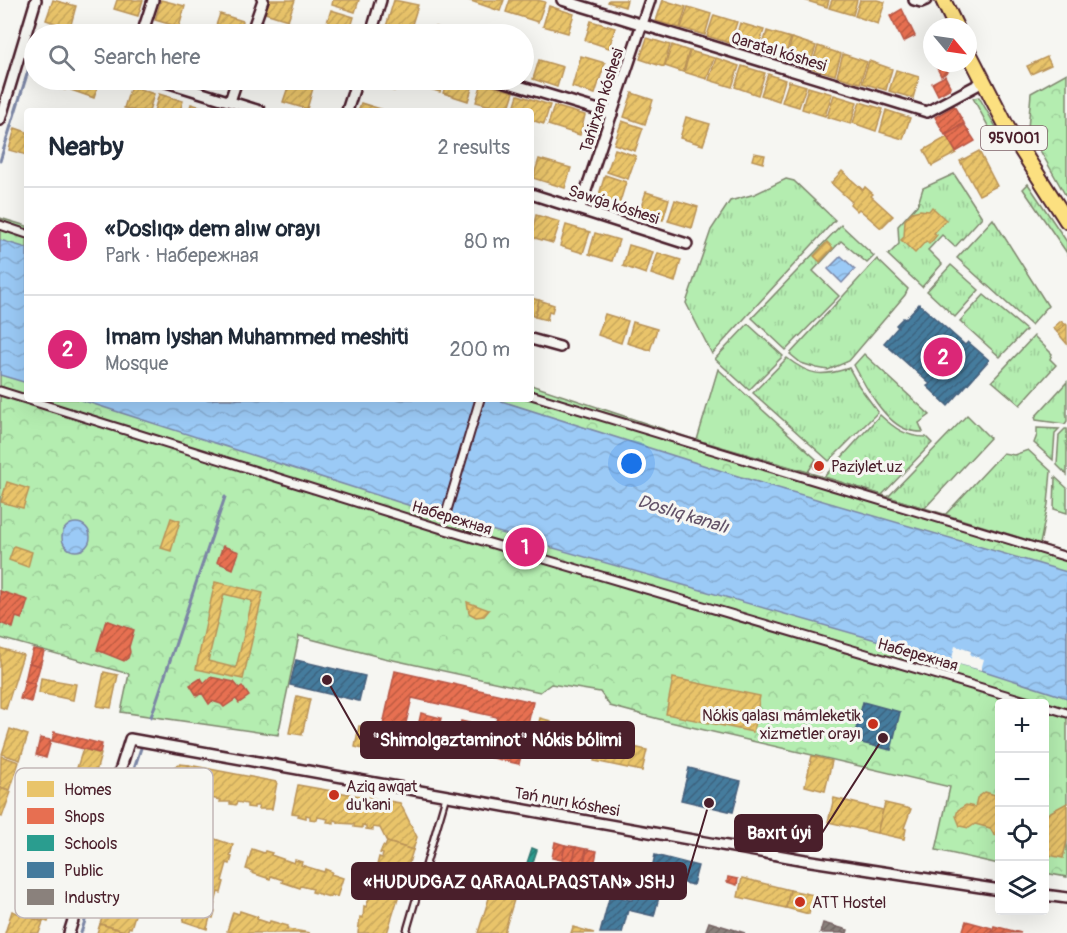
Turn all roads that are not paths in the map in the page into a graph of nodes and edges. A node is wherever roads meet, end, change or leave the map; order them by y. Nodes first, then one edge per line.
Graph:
1 (36, 0) edge
2 (153, 0) edge
3 (263, 0) edge
4 (381, 0) edge
5 (562, 0) edge
6 (650, 0) edge
7 (914, 0) edge
8 (926, 0) edge
9 (943, 0) edge
10 (952, 18) edge
11 (28, 24) edge
12 (145, 24) edge
13 (255, 24) edge
14 (374, 24) edge
15 (641, 26) junction
16 (24, 37) edge
17 (977, 70) edge
18 (983, 82) junction
19 (193, 90) edge
20 (234, 90) edge
21 (354, 90) edge
22 (532, 90) edge
23 (230, 101) junction
24 (251, 108) edge
25 (348, 108) edge
26 (612, 114) junction
27 (0, 120) edge
28 (534, 195) edge
29 (580, 208) junction
30 (1067, 221) edge
31 (0, 225) edge
32 (24, 233) edge
33 (687, 244) dead end
34 (534, 340) edge
35 (560, 348) dead end
36 (0, 391) edge
37 (534, 396) edge
38 (24, 398) edge
39 (35, 402) edge
40 (479, 402) edge
41 (445, 517) dead end
42 (1067, 557) edge
43 (1019, 699) edge
44 (1049, 707) edge
45 (1067, 712) edge
46 (121, 768) edge
47 (446, 796) junction
48 (995, 889) edge
49 (1049, 896) edge
50 (1067, 898) edge
51 (74, 918) edge
52 (69, 933) edge
53 (406, 933) edge

1 - 11 street
2 - 12 street
3 - 13 street
4 - 14 street
5 - 15 street, Qaratal kóshesi
6 - 15 street, Tańirxan kóshesi
7 - 8 street
9 - 10 main road
15 - 18 street, Qaratal kóshesi
15 - 26 street, Tańirxan kóshesi
16 - 27 street
17 - 18 main road, 95V001
18 - 30 main road, 95V001
19 - 23 street
20 - 23 street
21 - 25 street
22 - 26 street
23 - 24 street
26 - 29 street, Tańirxan kóshesi
28 - 29 street, Sawǵa kóshesi
29 - 33 street, Sawǵa kóshesi
31 - 32 street
34 - 35 street
36 - 38 street, Набережная
37 - 42 street
39 - 43 street, Набережная
40 - 41 street
44 - 45 street
46 - 47 street, Tań nurı kóshesi
47 - 48 street, Tań nurı kóshesi
47 - 53 lane
49 - 50 street
51 - 52 street, Tań nurı kóshesi

